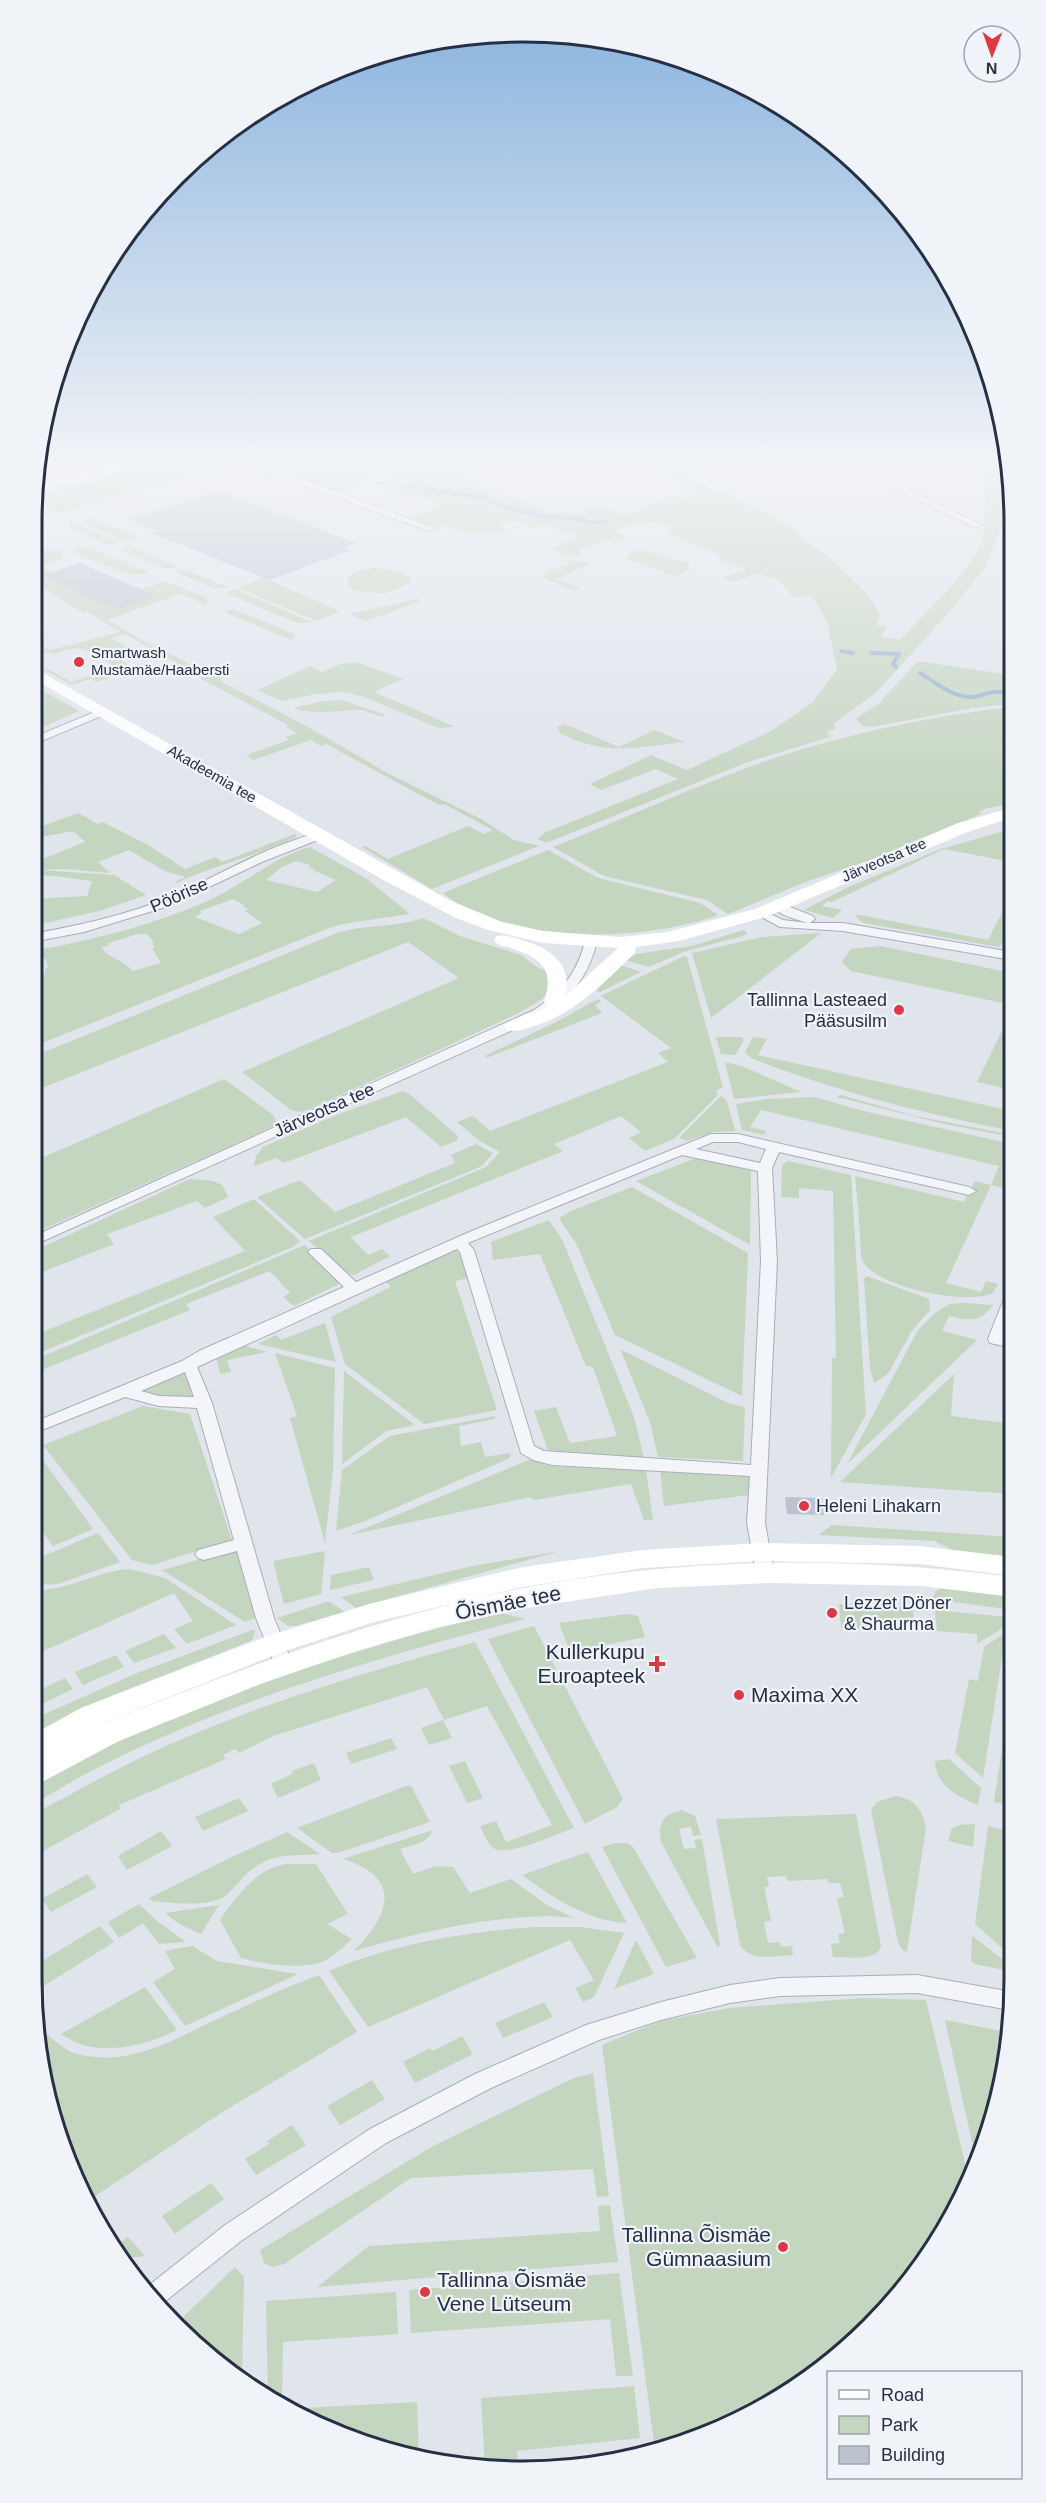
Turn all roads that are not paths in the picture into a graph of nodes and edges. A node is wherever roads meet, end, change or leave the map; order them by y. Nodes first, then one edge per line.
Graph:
1 (42, 678) edge
2 (102, 712) junction
3 (42, 738) edge
4 (1004, 815) edge
5 (321, 835) junction
6 (391, 877) junction
7 (769, 909) junction
8 (829, 925) junction
9 (42, 936) edge
10 (493, 936) junction
11 (591, 945) junction
12 (628, 949) junction
13 (1004, 950) edge
14 (554, 1002) junction
15 (514, 1026) junction
16 (774, 1146) junction
17 (678, 1151) junction
18 (765, 1168) junction
19 (969, 1191) dead end
20 (42, 1237) edge
21 (458, 1242) junction
22 (316, 1252) dead end
23 (353, 1288) junction
24 (1004, 1319) edge
25 (1004, 1341) edge
26 (188, 1365) junction
27 (126, 1392) junction
28 (204, 1403) junction
29 (42, 1425) edge
30 (758, 1471) junction
31 (244, 1543) junction
32 (204, 1554) dead end
33 (763, 1563) junction
34 (1004, 1566) edge
35 (1004, 1586) edge
36 (280, 1654) junction
37 (42, 1743) edge
38 (42, 1769) edge
39 (1003, 2000) edge
40 (158, 2293) edge

1 - 2 main road, Akadeemia tee
2 - 3 street
2 - 5 main road, Akadeemia tee
4 - 7 main road, Järveotsa tee
5 - 6 main road, Akadeemia tee
5 - 9 street, Pöörise
6 - 10 main road, Akadeemia tee
6 - 11 main road, Akadeemia tee
7 - 8 street
7 - 8 street
7 - 11 main road, Järveotsa tee
7 - 12 main road, Järveotsa tee
8 - 13 street
10 - 11 main road, Akadeemia tee
10 - 14 main road
11 - 12 main road, Järveotsa tee
11 - 14 street, Järveotsa tee
12 - 15 main road
14 - 15 street, Järveotsa tee
15 - 20 street, Järveotsa tee
16 - 17 street
16 - 18 street
16 - 19 street
17 - 18 street
17 - 21 street
18 - 30 street
21 - 23 street
21 - 30 street
22 - 23 street
23 - 26 street
24 - 25 street
26 - 27 street
26 - 28 street
27 - 28 street
27 - 29 street
28 - 31 street
30 - 33 street
31 - 32 street
31 - 36 street
33 - 34 main road, Õismäe tee
33 - 35 main road, Õismäe tee
33 - 36 main road, Õismäe tee
36 - 37 main road, Õismäe tee
36 - 38 main road, Õismäe tee
39 - 40 street

